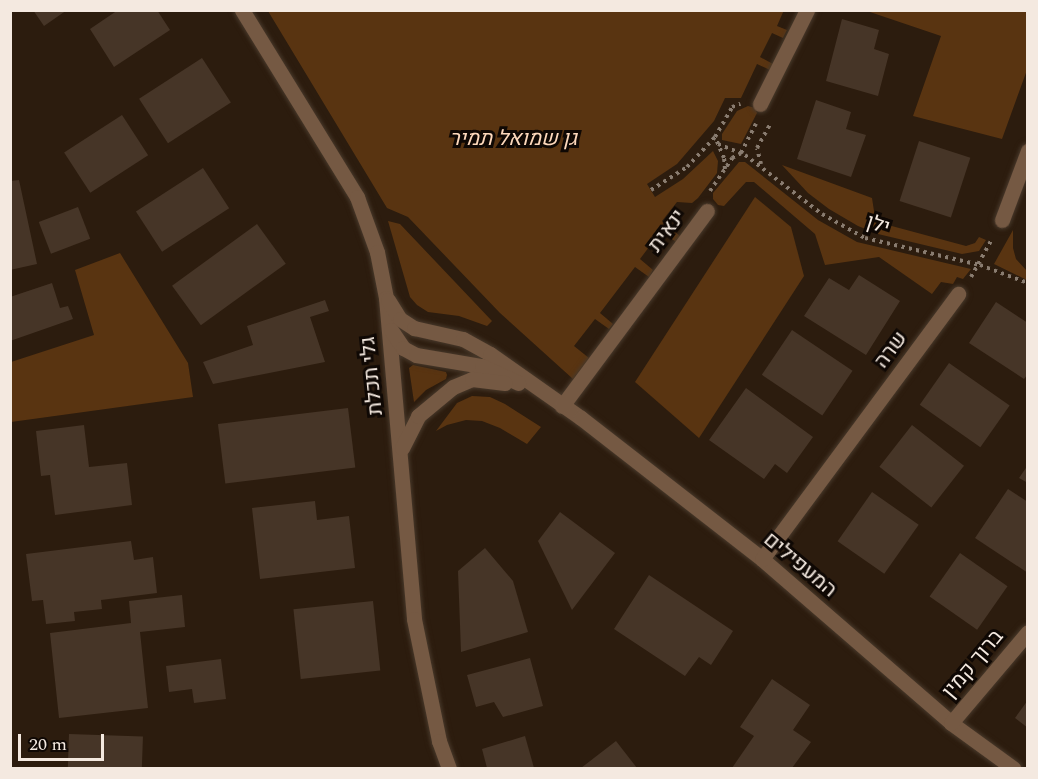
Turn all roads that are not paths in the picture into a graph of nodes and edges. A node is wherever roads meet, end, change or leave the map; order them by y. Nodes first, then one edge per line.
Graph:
1 (242, 10) edge
2 (807, 10) edge
3 (761, 109) road end
4 (1028, 151) edge
5 (707, 211) road end
6 (1002, 220) road end
7 (958, 294) road end
8 (386, 298) junction
9 (388, 323) junction
10 (528, 388) junction
11 (557, 404) junction
12 (400, 450) junction
13 (762, 559) junction
14 (1028, 632) edge
15 (951, 723) junction
16 (449, 768) edge
17 (1013, 768) edge

1 - 8 street, גלי תכלת
2 - 3 street
4 - 6 street
5 - 11 street, ינאית
7 - 13 street, שרה
8 - 9 street, גלי תכלת
8 - 11 street, המעפילים
9 - 10 street, המעפילים
9 - 12 street, גלי תכלת
10 - 11 street, המעפילים
10 - 12 street, המעפילים
11 - 13 street, המעפילים
12 - 16 street, גלי תכלת
13 - 15 street, המעפילים
14 - 15 street, ברוך קמין
15 - 17 street, המעפילים

